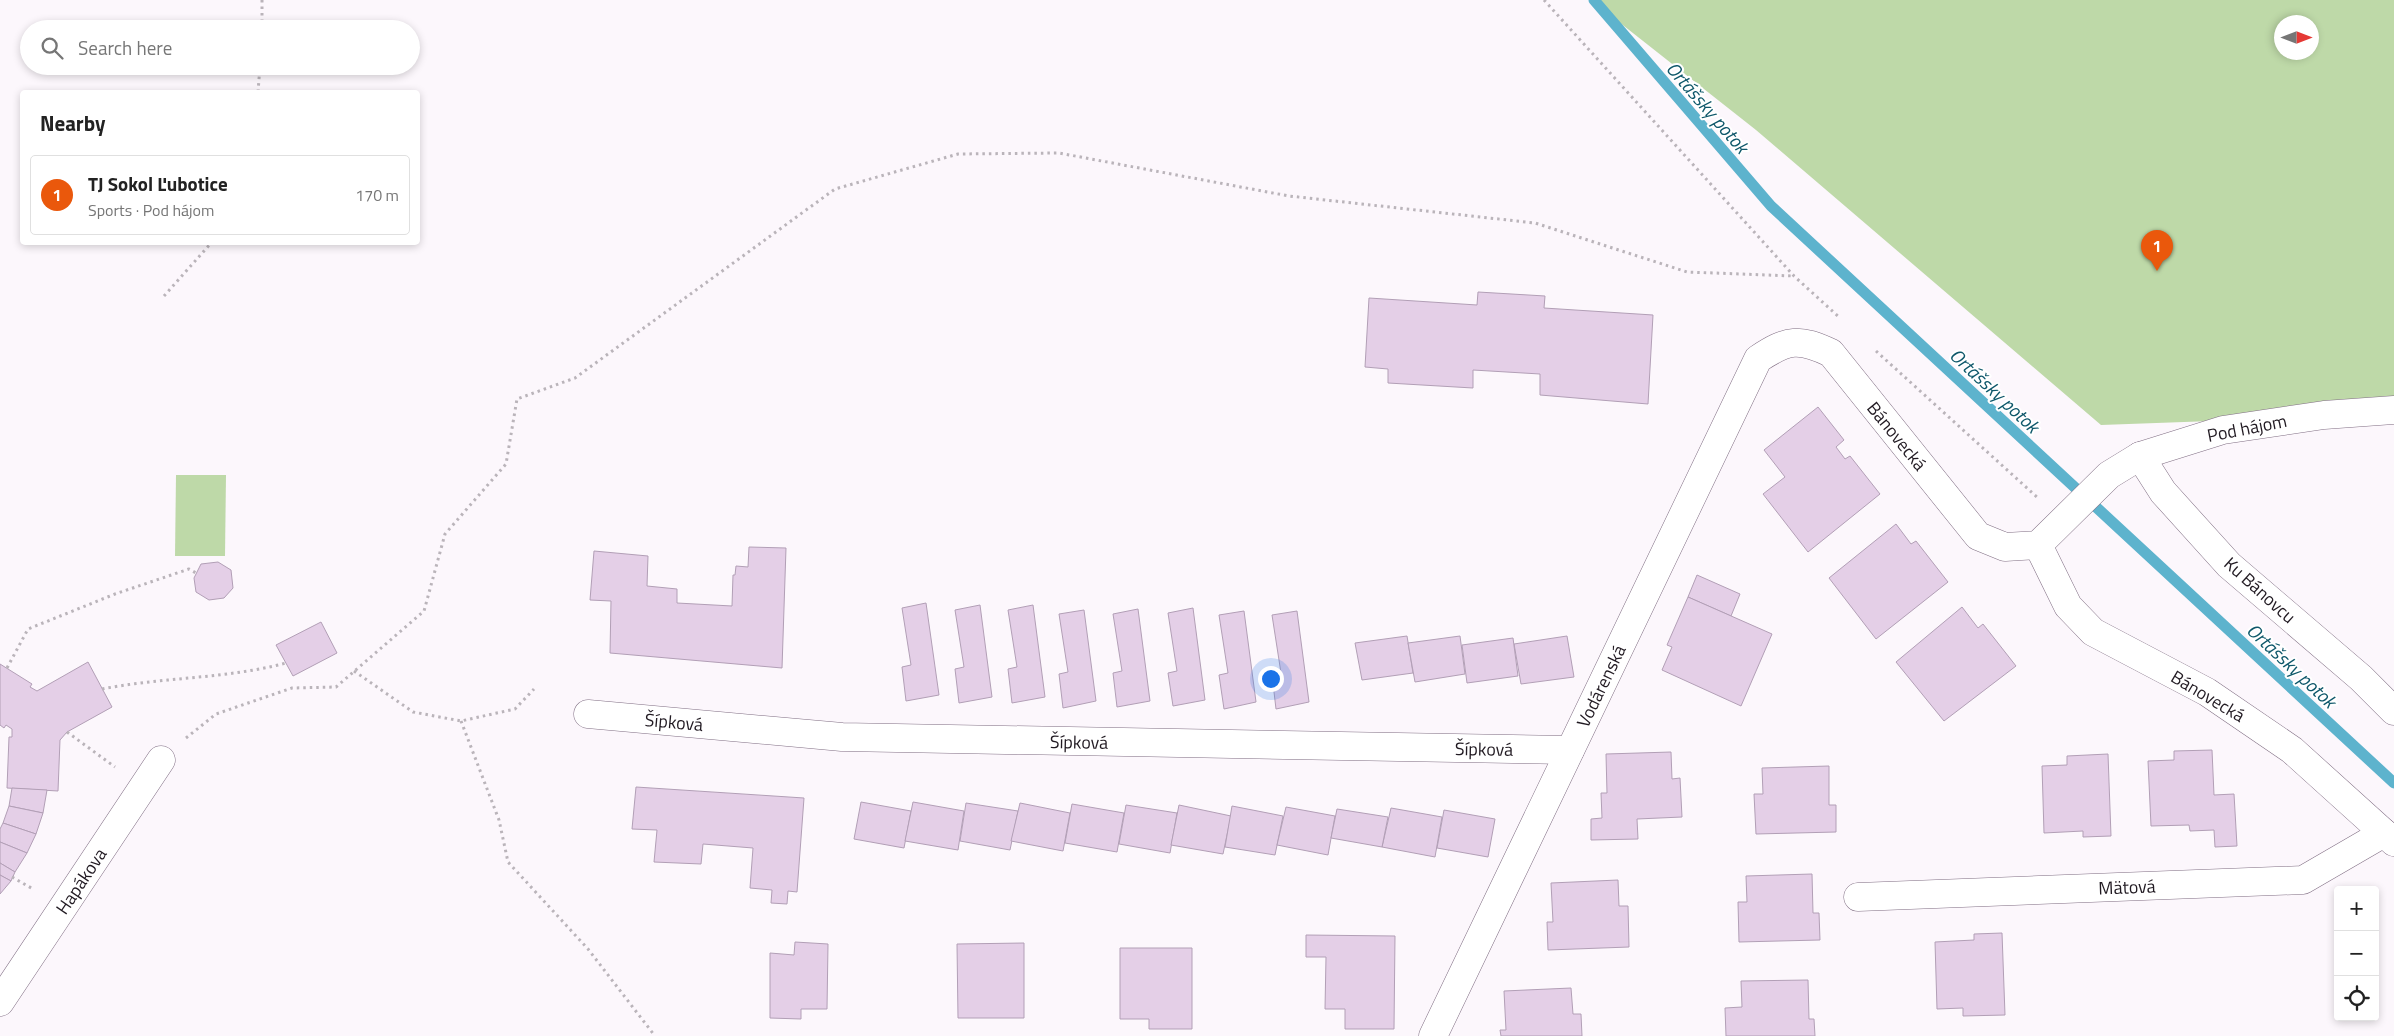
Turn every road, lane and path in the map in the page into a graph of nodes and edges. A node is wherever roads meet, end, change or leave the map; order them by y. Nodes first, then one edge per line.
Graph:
1 (262, 0) edge
2 (1544, 0) edge
3 (262, 20) edge
4 (259, 75) edge
5 (258, 90) edge
6 (209, 245) edge
7 (1794, 276) junction
8 (164, 296) dead end
9 (1844, 322) dead end
10 (1779, 345) joint
11 (1873, 349) dead end
12 (2394, 410) edge
13 (2140, 456) junction
14 (2062, 520) junction
15 (2038, 545) junction
16 (196, 573) dead end
17 (286, 663) dead end
18 (7, 668) dead end
19 (354, 671) junction
20 (102, 689) dead end
21 (534, 689) dead end
22 (2394, 711) edge
23 (588, 714) dead end
24 (461, 721) junction
25 (67, 732) dead end
26 (1570, 750) junction
27 (161, 760) joint
28 (143, 788) junction
29 (2389, 837) edge
30 (12, 877) dead end
31 (36, 891) dead end
32 (1858, 897) dead end
33 (0, 1002) edge
34 (655, 1036) edge
35 (1432, 1036) edge

1 - 3 path
2 - 7 path
4 - 5 path
6 - 8 path
7 - 9 path
7 - 19 path
10 - 15 street, Bánovecká
10 - 26 street, Vodárenská
11 - 14 path
12 - 13 street, Pod hájom
13 - 14 street, Pod hájom
13 - 22 street, Ku Bánovcu
14 - 15 street
15 - 29 street, Bánovecká
16 - 18 path
17 - 20 path
19 - 24 path
19 - 27 path
21 - 24 path
23 - 26 street, Šípková
24 - 34 path
25 - 28 path
26 - 35 street, Vodárenská
27 - 28 street, Hapákova
28 - 33 street, Hapákova
29 - 32 street, Mätová
30 - 31 path

